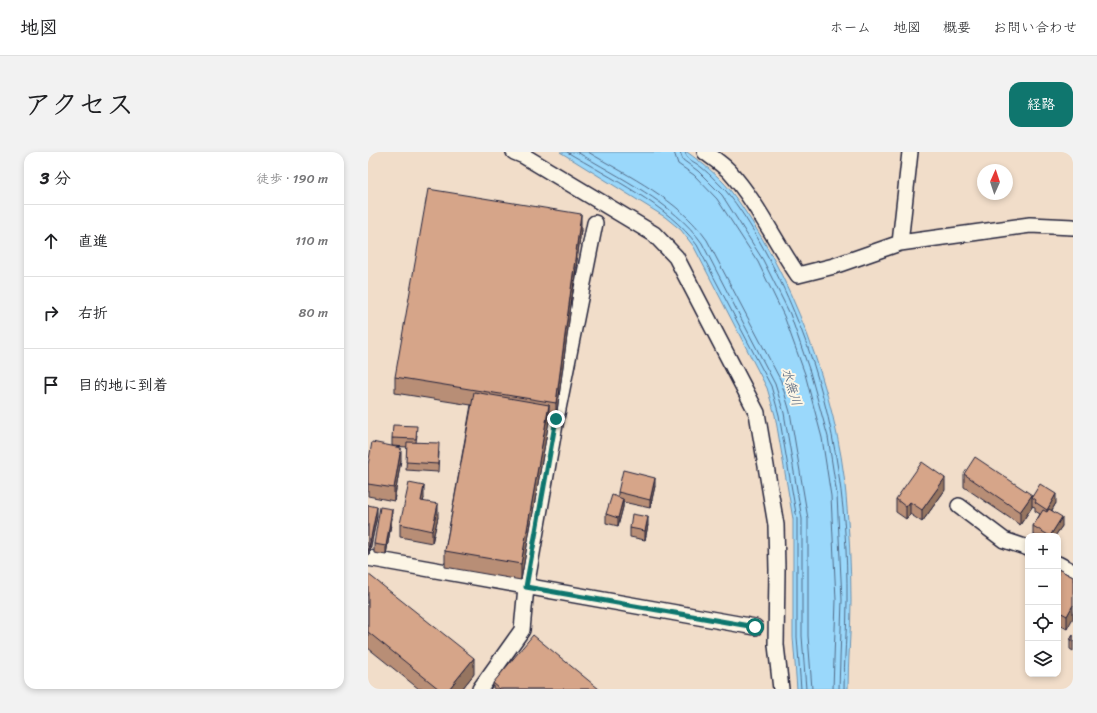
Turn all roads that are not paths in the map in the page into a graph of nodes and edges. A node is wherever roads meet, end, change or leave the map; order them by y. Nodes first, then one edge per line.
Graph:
1 (514, 152) edge
2 (705, 152) edge
3 (910, 152) edge
4 (595, 223) dead end
5 (1073, 227) edge
6 (900, 243) junction
7 (959, 506) dead end
8 (1025, 547) edge
9 (368, 558) edge
10 (1061, 566) edge
11 (1073, 572) edge
12 (526, 587) junction
13 (755, 627) dead end
14 (480, 689) edge
15 (781, 689) edge

1 - 15 street
2 - 6 street
3 - 6 street
4 - 12 street
5 - 6 street
7 - 8 street
9 - 12 street
10 - 11 street
12 - 13 street
12 - 14 street

